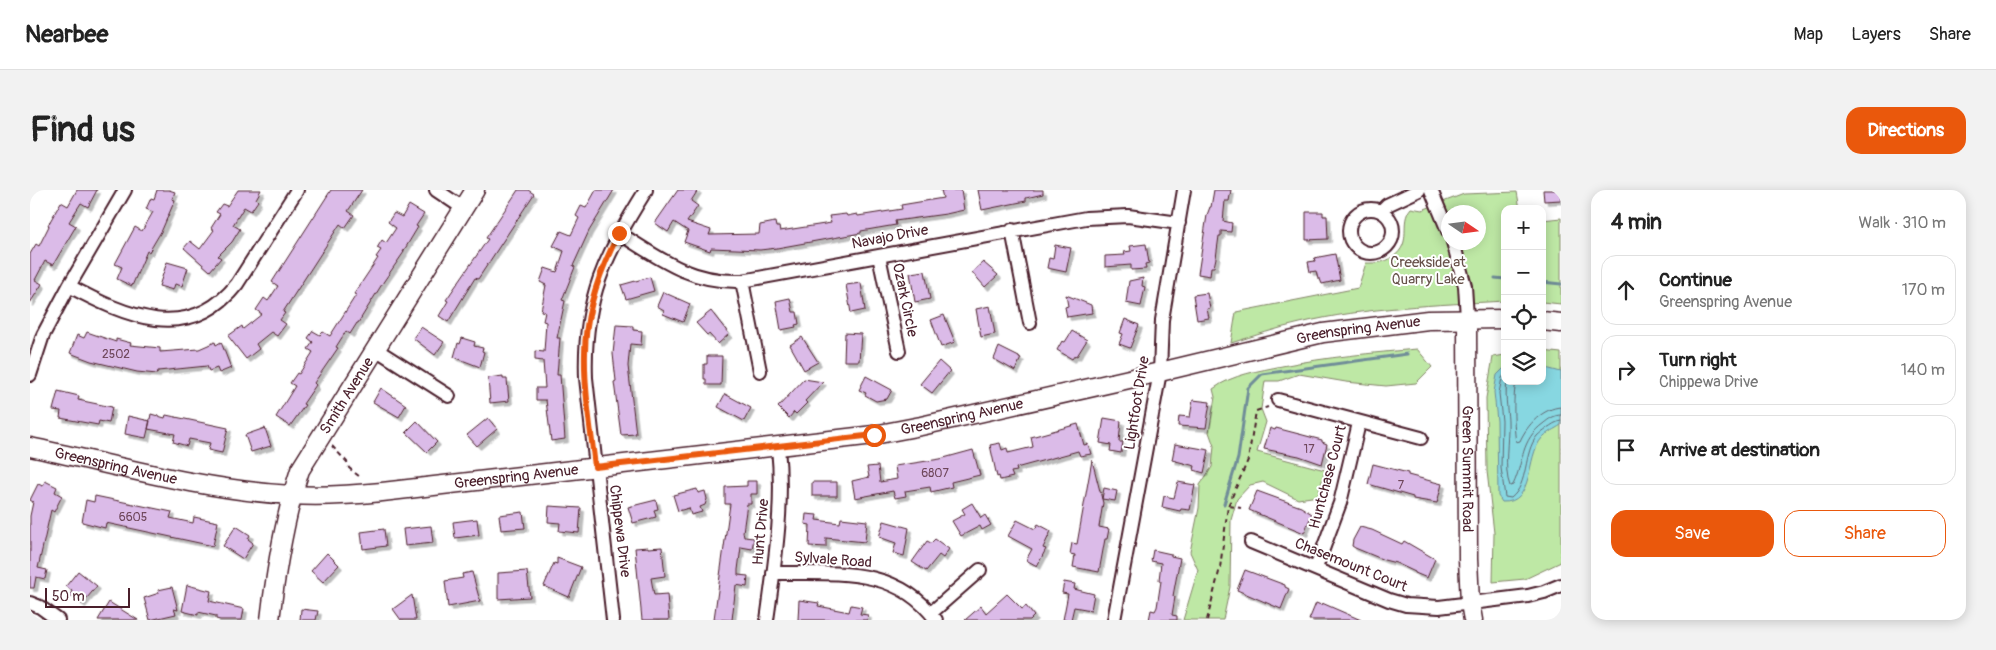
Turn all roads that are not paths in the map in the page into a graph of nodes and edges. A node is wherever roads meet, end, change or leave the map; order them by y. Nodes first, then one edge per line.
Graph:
1 (126, 190) edge
2 (297, 190) edge
3 (436, 190) edge
4 (475, 190) edge
5 (646, 190) edge
6 (1184, 190) edge
7 (1418, 190) edge
8 (1432, 190) edge
9 (464, 208) junction
10 (1381, 211) dead end
11 (1441, 213) edge
12 (1179, 224) junction
13 (1012, 230) junction
14 (619, 233) junction
15 (1455, 250) edge
16 (879, 256) junction
17 (742, 281) junction
18 (69, 286) junction
19 (1467, 318) junction
20 (1501, 318) edge
21 (1546, 321) edge
22 (1030, 323) dead end
23 (1561, 323) edge
24 (377, 350) junction
25 (899, 351) dead end
26 (760, 371) dead end
27 (1160, 372) junction
28 (30, 374) edge
29 (449, 396) dead end
30 (1273, 404) road end
31 (1359, 423) junction
32 (1420, 438) dead end
33 (30, 446) edge
34 (778, 447) junction
35 (595, 467) junction
36 (292, 495) junction
37 (1251, 542) dead end
38 (1316, 568) junction
39 (980, 570) dead end
40 (773, 573) junction
41 (1561, 585) edge
42 (30, 603) edge
43 (1472, 611) edge
44 (934, 617) edge
45 (58, 620) edge
46 (270, 620) edge
47 (613, 620) edge
48 (767, 620) edge
49 (1114, 620) edge

1 - 18 street
2 - 18 street
3 - 9 street
4 - 9 main road, Smith Avenue
5 - 14 street, Chippewa Drive
6 - 12 street, Lightfoot Drive
7 - 10 street
8 - 11 street
9 - 24 main road, Smith Avenue
12 - 13 street, Navajo Drive
12 - 27 street, Lightfoot Drive
13 - 16 street, Navajo Drive
13 - 22 street
14 - 17 street, Navajo Drive
14 - 35 street, Chippewa Drive
15 - 19 street
16 - 17 street, Navajo Drive
16 - 25 street, Ozark Circle
17 - 26 street
18 - 28 street
19 - 20 main road, Greenspring Avenue
19 - 27 main road, Greenspring Avenue
19 - 43 main road, Green Summit Road
21 - 23 main road
24 - 29 street
24 - 36 main road, Smith Avenue
27 - 34 main road, Greenspring Avenue
27 - 49 street, Lightfoot Drive
30 - 31 street, Huntchase Court
31 - 32 street, Huntchase Court
31 - 38 street, Huntchase Court
33 - 36 main road, Greenspring Avenue
34 - 35 main road, Greenspring Avenue
34 - 40 street, Hunt Drive
35 - 36 main road, Greenspring Avenue
35 - 47 street, Chippewa Drive
36 - 46 main road, Smith Avenue
37 - 38 street, Chasemount Court
38 - 43 street, Chasemount Court
39 - 44 street
40 - 44 street, Sylvale Road
40 - 48 street, Hunt Drive
41 - 43 street, Chasemount Court
42 - 45 street

